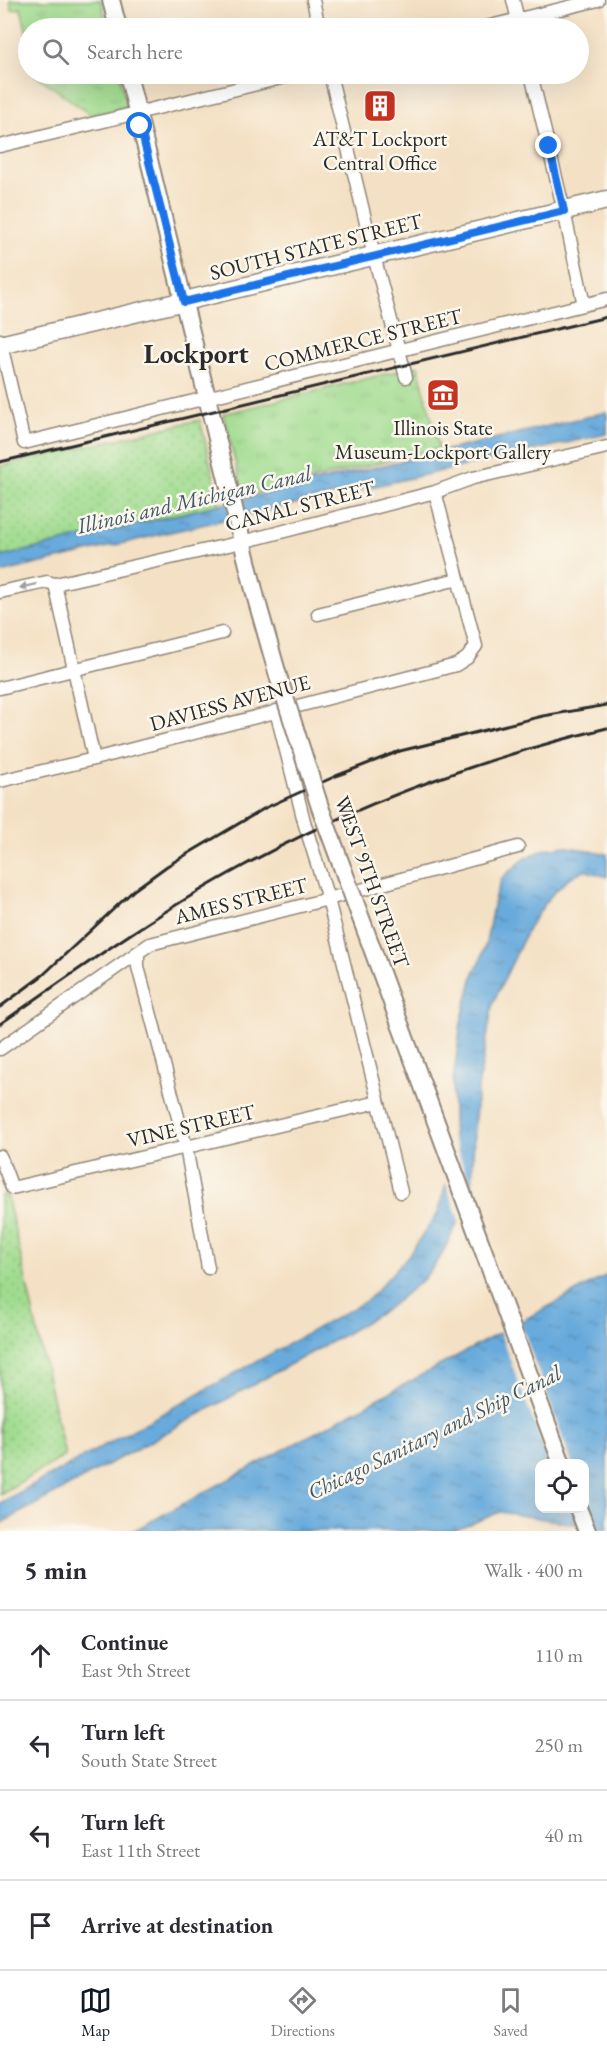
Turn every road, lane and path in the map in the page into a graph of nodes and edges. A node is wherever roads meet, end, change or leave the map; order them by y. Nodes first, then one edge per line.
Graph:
1 (111, 0) edge
2 (313, 0) edge
3 (513, 0) edge
4 (598, 0) edge
5 (116, 18) edge
6 (317, 18) edge
7 (518, 18) edge
8 (539, 18) edge
9 (130, 84) edge
10 (258, 84) edge
11 (332, 84) edge
12 (533, 84) edge
13 (137, 114) junction
14 (0, 146) edge
15 (607, 200) edge
16 (564, 211) junction
17 (374, 256) junction
18 (607, 299) edge
19 (184, 302) junction
20 (585, 305) junction
21 (0, 343) edge
22 (399, 351) junction
23 (406, 377) dead end
24 (207, 399) junction
25 (607, 447) edge
26 (435, 492) junction
27 (242, 542) junction
28 (458, 579) junction
29 (55, 584) junction
30 (0, 592) edge
31 (318, 614) dead end
32 (222, 633) dead end
33 (74, 669) junction
34 (0, 688) edge
35 (276, 711) junction
36 (94, 759) junction
37 (0, 781) edge
38 (518, 847) dead end
39 (328, 899) junction
40 (138, 952) junction
41 (0, 1049) edge
42 (378, 1102) junction
43 (186, 1147) junction
44 (0, 1156) edge
45 (401, 1192) dead end
46 (208, 1268) dead end
47 (560, 1459) edge
48 (580, 1513) edge
49 (587, 1531) edge

1 - 5 main road
2 - 6 street
3 - 7 street
4 - 8 street
9 - 13 main road, WEST 9TH STREET
10 - 13 street
11 - 17 street
12 - 16 street
13 - 14 street
13 - 19 main road, WEST 9TH STREET
15 - 16 main road, SOUTH STATE STREET
16 - 17 main road, SOUTH STATE STREET
16 - 20 street
17 - 19 main road, SOUTH STATE STREET
17 - 22 street
18 - 20 street, COMMERCE STREET
19 - 21 main road, SOUTH STATE STREET
19 - 24 main road, WEST 9TH STREET
20 - 22 street, COMMERCE STREET
21 - 24 street, COMMERCE STREET
22 - 23 street
22 - 24 street, COMMERCE STREET
24 - 27 main road, WEST 9TH STREET
25 - 26 street, CANAL STREET
26 - 27 street, CANAL STREET
26 - 28 street
27 - 29 street, CANAL STREET
27 - 47 main road, WEST 9TH STREET, bridge
28 - 31 street
28 - 35 street, DAVIESS AVENUE
29 -> 30 street, CANAL STREET
29 - 33 street
32 - 33 street
33 - 34 street
33 - 36 street
35 - 36 street, DAVIESS AVENUE
35 - 39 street, WEST 9TH STREET
36 - 37 street, DAVIESS AVENUE
38 - 39 street, AMES STREET
39 - 40 street, AMES STREET
39 - 42 street, WEST 9TH STREET
40 - 41 street, AMES STREET
40 - 43 street
42 - 43 street, VINE STREET
42 - 45 street, WEST 9TH STREET
43 - 44 street, VINE STREET
43 - 46 street
48 - 49 main road

